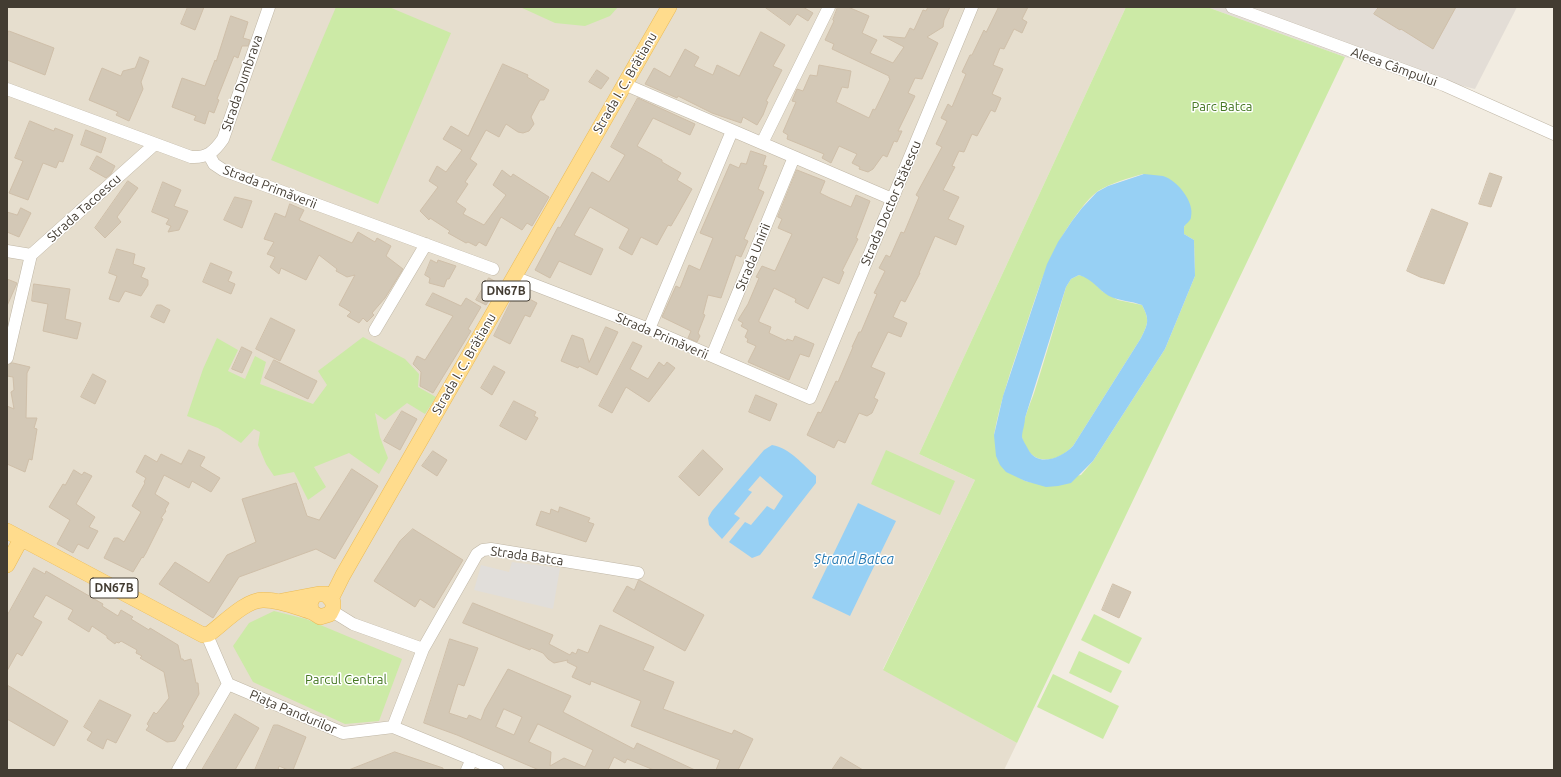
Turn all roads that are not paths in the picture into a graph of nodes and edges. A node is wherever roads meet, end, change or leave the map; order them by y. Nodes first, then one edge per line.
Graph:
1 (269, 7) edge
2 (669, 7) edge
3 (829, 7) edge
4 (972, 7) edge
5 (1232, 7) edge
6 (624, 84) junction
7 (7, 89) edge
8 (732, 131) junction
9 (1554, 134) edge
10 (762, 143) junction
11 (155, 144) junction
12 (209, 155) junction
13 (794, 157) junction
14 (892, 199) junction
15 (426, 244) junction
16 (7, 251) edge
17 (32, 255) junction
18 (493, 269) dead end
19 (514, 277) junction
20 (649, 329) junction
21 (375, 330) dead end
22 (712, 356) junction
23 (7, 358) edge
24 (810, 398) joint
25 (7, 531) edge
26 (21, 539) junction
27 (7, 565) edge
28 (638, 573) dead end
29 (324, 600) junction
30 (277, 602) junction
31 (207, 636) junction
32 (423, 649) junction
33 (228, 684) junction
34 (393, 727) junction
35 (472, 759) junction
36 (178, 770) edge
37 (467, 770) edge
38 (498, 770) edge

1 - 12 street, Strada Dumbrava
2 - 6 main road, Strada I. C. Brătianu / DN67B
3 - 10 street
4 - 14 street, Strada Doctor Stătescu
5 - 9 street, Aleea Câmpului
6 - 8 street
6 - 19 main road, Strada I. C. Brătianu / DN67B
7 - 11 street, Strada Primăverii
8 - 10 street
8 - 20 street
10 - 13 street
11 - 12 street, Strada Primăverii
11 - 17 street, Strada Tacoescu
12 - 15 street, Strada Primăverii
13 - 14 street
13 - 22 street, Strada Unirii
14 - 24 street, Strada Doctor Stătescu
15 - 18 street, Strada Primăverii
15 - 21 street
16 - 17 street
17 - 23 street
19 - 20 street, Strada Primăverii
19 - 29 main road, Strada I. C. Brătianu / DN67B
20 - 22 street, Strada Primăverii
22 - 24 street, Strada Primăverii
25 - 26 main road
26 - 27 main road
26 - 31 main road, DN67B
28 - 32 street, Strada Batca
29 - 30 main road
29 - 30 main road
29 - 32 street
30 - 31 main road
31 - 33 street
32 - 34 street
33 - 34 street, Piața Pandurilor
33 - 36 street
34 - 35 street
35 - 37 street
35 - 38 street

